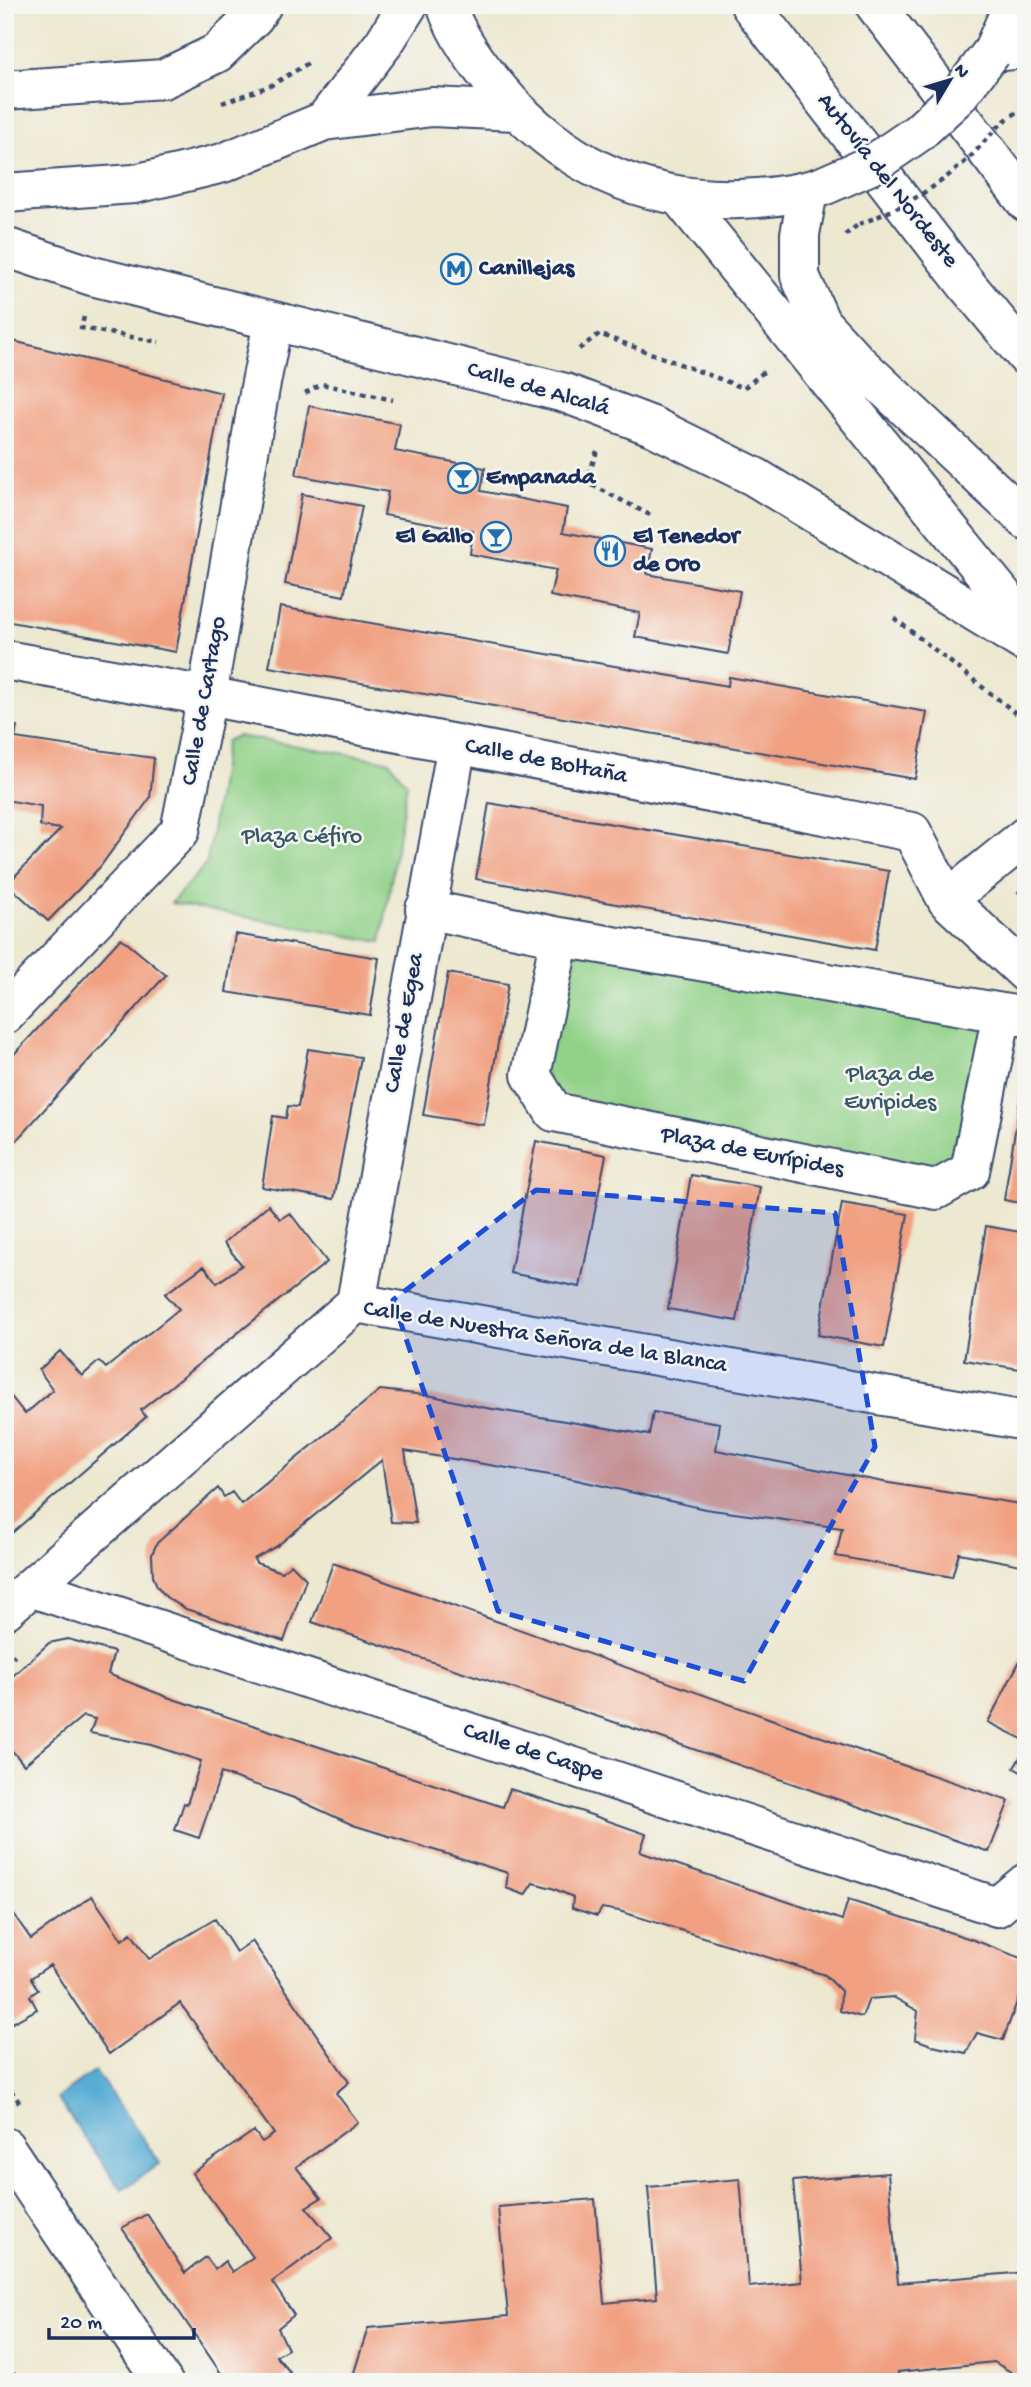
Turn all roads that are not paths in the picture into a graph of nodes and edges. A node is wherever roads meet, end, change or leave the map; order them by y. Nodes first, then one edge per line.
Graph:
1 (262, 5) edge
2 (408, 5) edge
3 (446, 5) edge
4 (750, 5) edge
5 (875, 5) edge
6 (1013, 5) edge
7 (1009, 50) edge
8 (5, 90) edge
9 (516, 111) junction
10 (324, 121) junction
11 (815, 189) junction
12 (5, 193) edge
13 (678, 196) junction
14 (1026, 202) edge
15 (5, 247) edge
16 (273, 323) junction
17 (1026, 356) edge
18 (1026, 520) edge
19 (1026, 624) edge
20 (1026, 643) edge
21 (5, 660) edge
22 (207, 696) junction
23 (457, 744) junction
24 (1026, 836) edge
25 (947, 900) junction
26 (425, 909) junction
27 (560, 937) junction
28 (1026, 973) edge
29 (5, 1014) edge
30 (1014, 1015) edge
31 (356, 1303) junction
32 (1026, 1421) edge
33 (19, 1599) edge
34 (1026, 1883) edge
35 (5, 2147) edge
36 (163, 2382) edge

1 - 8 main road
2 - 10 main road
3 - 9 main road
4 - 17 main road, Autovía del Nordeste
5 - 14 main road
6 - 7 main road
7 - 11 main road, bridge
9 - 10 main road
9 - 13 main road
10 - 12 main road
11 - 13 main road
11 - 18 main road
13 - 19 main road
15 - 16 main road, Calle de Alcalá
16 - 20 main road, Calle de Alcalá
16 - 22 main road, Calle de Cartago
21 - 22 main road, Calle de Boltaña
22 - 23 main road, Calle de Boltaña
22 - 29 main road, Calle de Cartago
23 - 25 main road, Calle de Boltaña
23 - 26 main road, Calle de Egea
24 - 25 main road
25 - 28 main road
26 - 27 main road, Plaza de Eurípides
26 - 31 main road, Calle de Egea
27 - 30 main road, Plaza de Eurípides
27 - 30 main road, Plaza de Eurípides
31 - 32 main road, Calle de Nuestra Señora de la Blanca
31 - 33 main road, Calle de Nuestra Señora de la Blanca
33 - 34 main road, Calle de Caspe
35 - 36 main road

